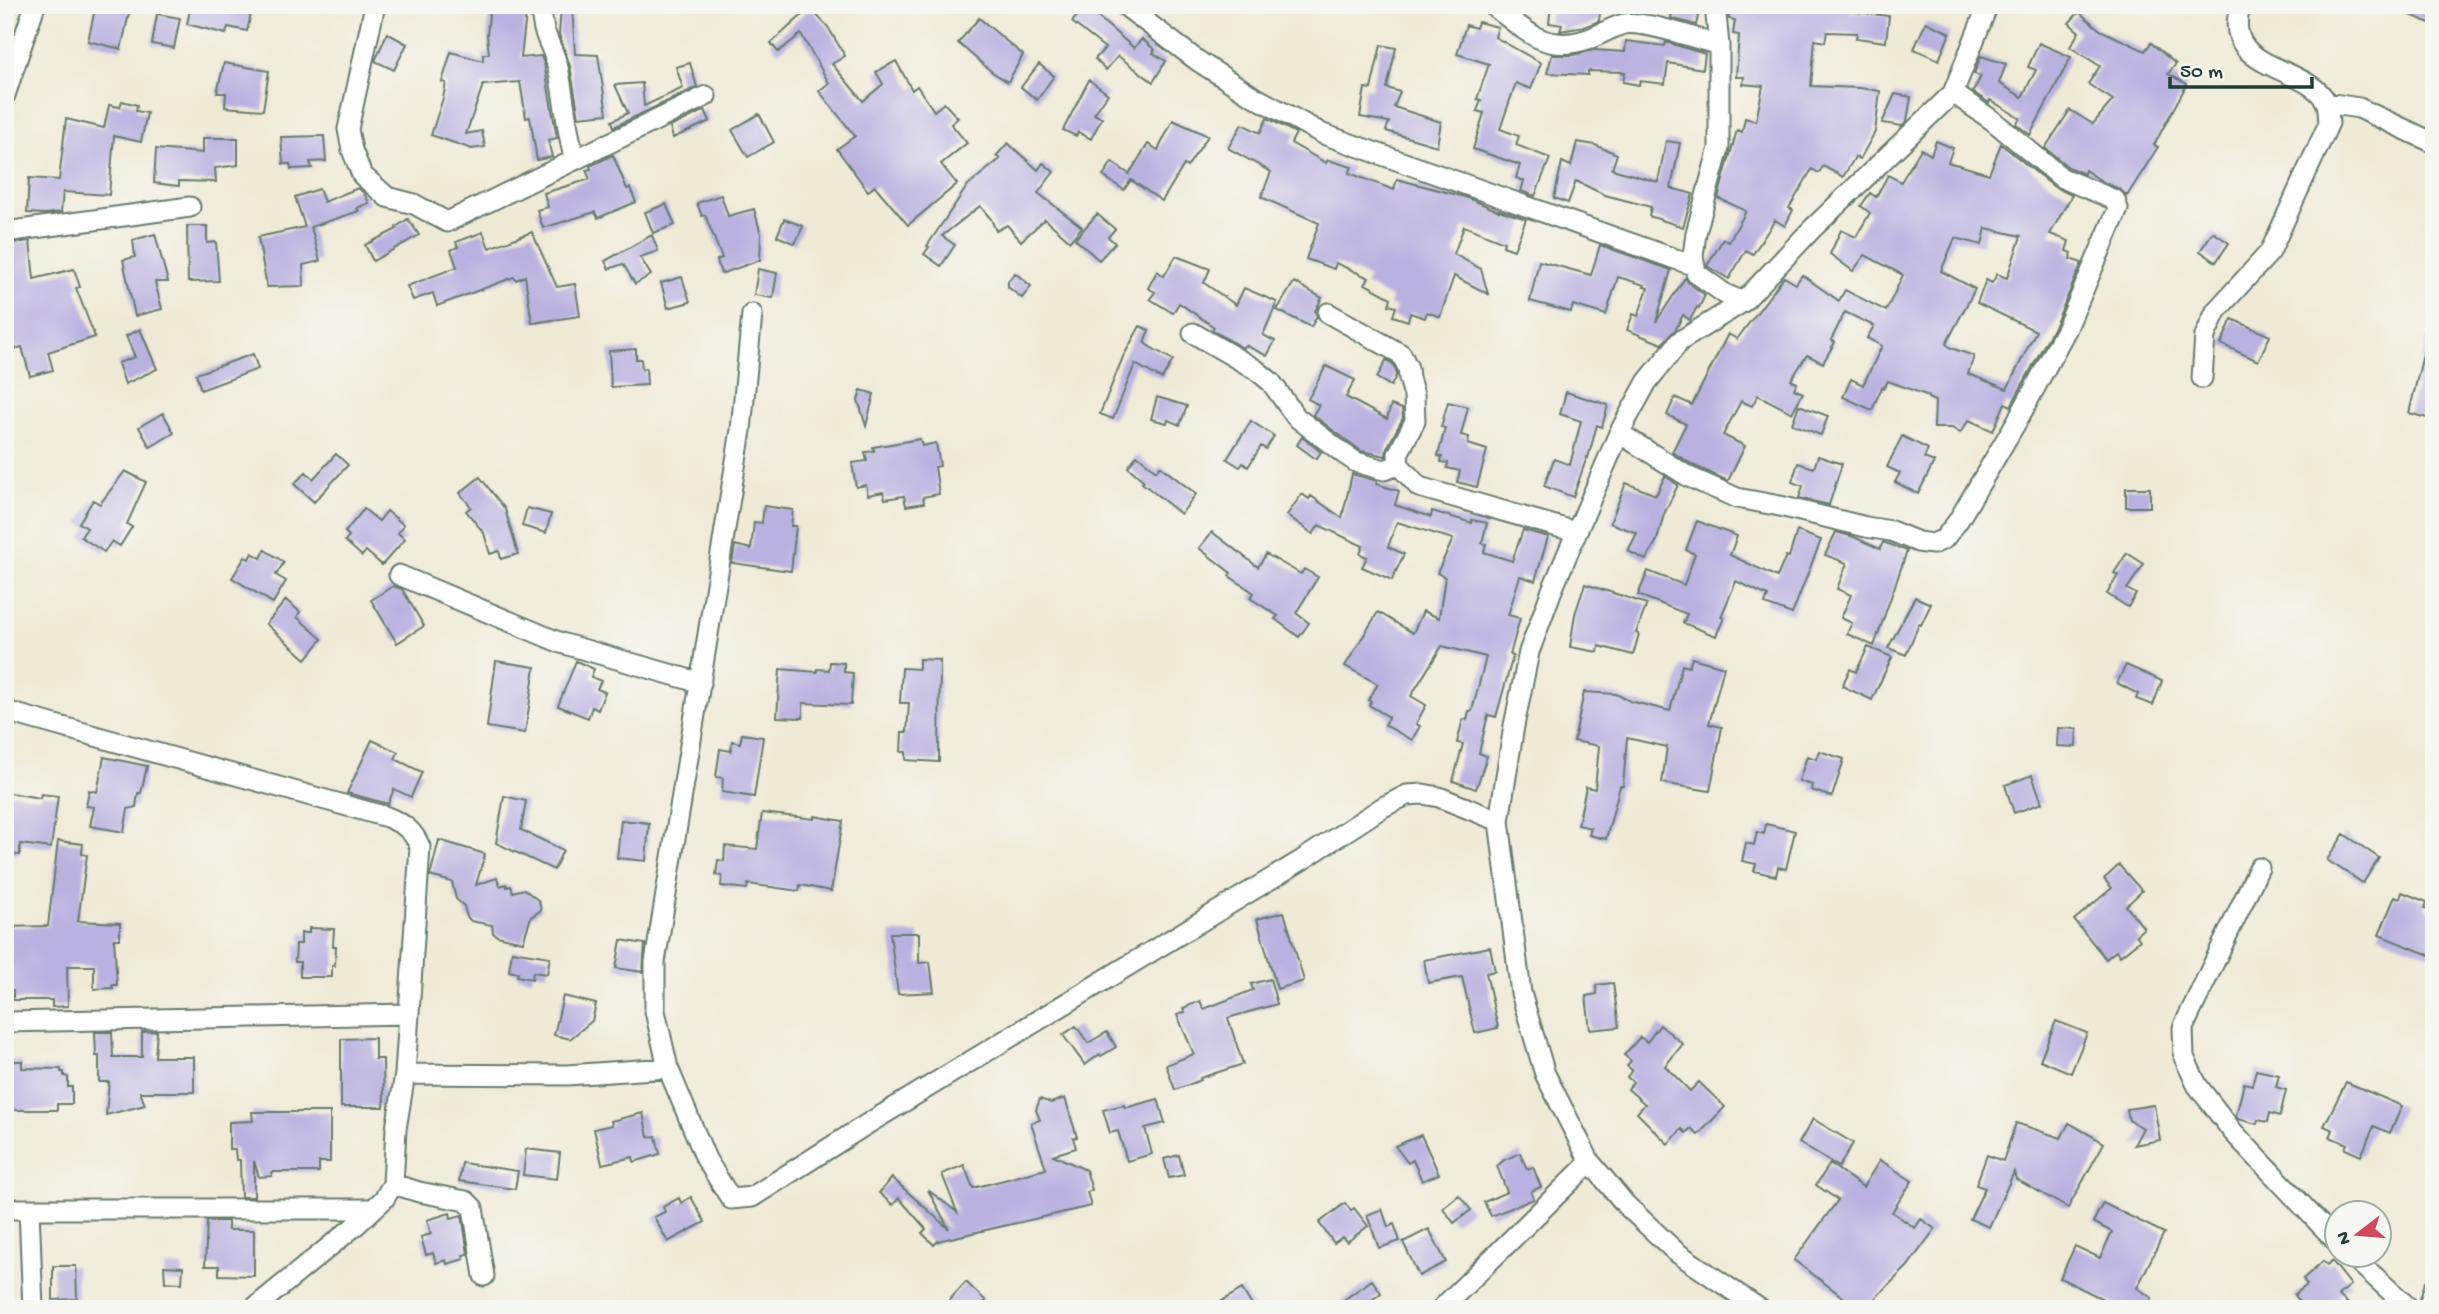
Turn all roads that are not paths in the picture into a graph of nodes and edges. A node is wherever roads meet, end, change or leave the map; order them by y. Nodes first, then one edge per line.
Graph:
1 (35, 5) edge
2 (375, 5) edge
3 (542, 5) edge
4 (1124, 5) edge
5 (1492, 5) edge
6 (1715, 5) edge
7 (1988, 5) edge
8 (2241, 5) edge
9 (1719, 45) junction
10 (1953, 93) junction
11 (5, 95) edge
12 (706, 96) dead end
13 (2327, 103) junction
14 (2434, 143) edge
15 (575, 160) junction
16 (190, 207) dead end
17 (5, 232) edge
18 (1695, 266) junction
19 (1743, 302) junction
20 (1328, 313) dead end
21 (752, 314) dead end
22 (1193, 333) dead end
23 (2202, 378) dead end
24 (1619, 433) junction
25 (1399, 465) junction
26 (1576, 532) junction
27 (399, 575) dead end
28 (701, 683) junction
29 (5, 711) edge
30 (1499, 821) junction
31 (2259, 868) dead end
32 (409, 1014) junction
33 (5, 1022) edge
34 (668, 1068) junction
35 (405, 1074) junction
36 (1590, 1161) junction
37 (393, 1184) junction
38 (5, 1209) edge
39 (29, 1209) junction
40 (373, 1209) junction
41 (2324, 1229) edge
42 (2364, 1268) edge
43 (484, 1276) dead end
44 (2434, 1289) edge
45 (33, 1309) edge
46 (253, 1309) edge
47 (1441, 1309) edge
48 (1760, 1309) edge
49 (2410, 1309) edge
50 (2428, 1309) edge

1 - 11 street
2 - 15 street
3 - 15 street
4 - 18 street
5 - 9 street
6 - 9 street
7 - 10 street
8 - 13 street
9 - 18 street
10 - 19 street
10 - 24 street
12 - 15 street
13 - 14 street
13 - 23 street
16 - 17 street
18 - 19 street
19 - 24 street
20 - 25 street
21 - 28 street
22 - 25 street
24 - 26 street
25 - 26 street
26 - 30 street
27 - 28 street
28 - 34 street
29 - 32 street
30 - 34 street
30 - 36 street
31 - 41 street
32 - 33 street
32 - 35 street
34 - 35 street
35 - 37 street
36 - 47 street
36 - 48 street
37 - 40 street
37 - 43 street
38 - 39 street
39 - 40 street
39 - 45 street
40 - 46 street
42 - 49 street
44 - 50 street

